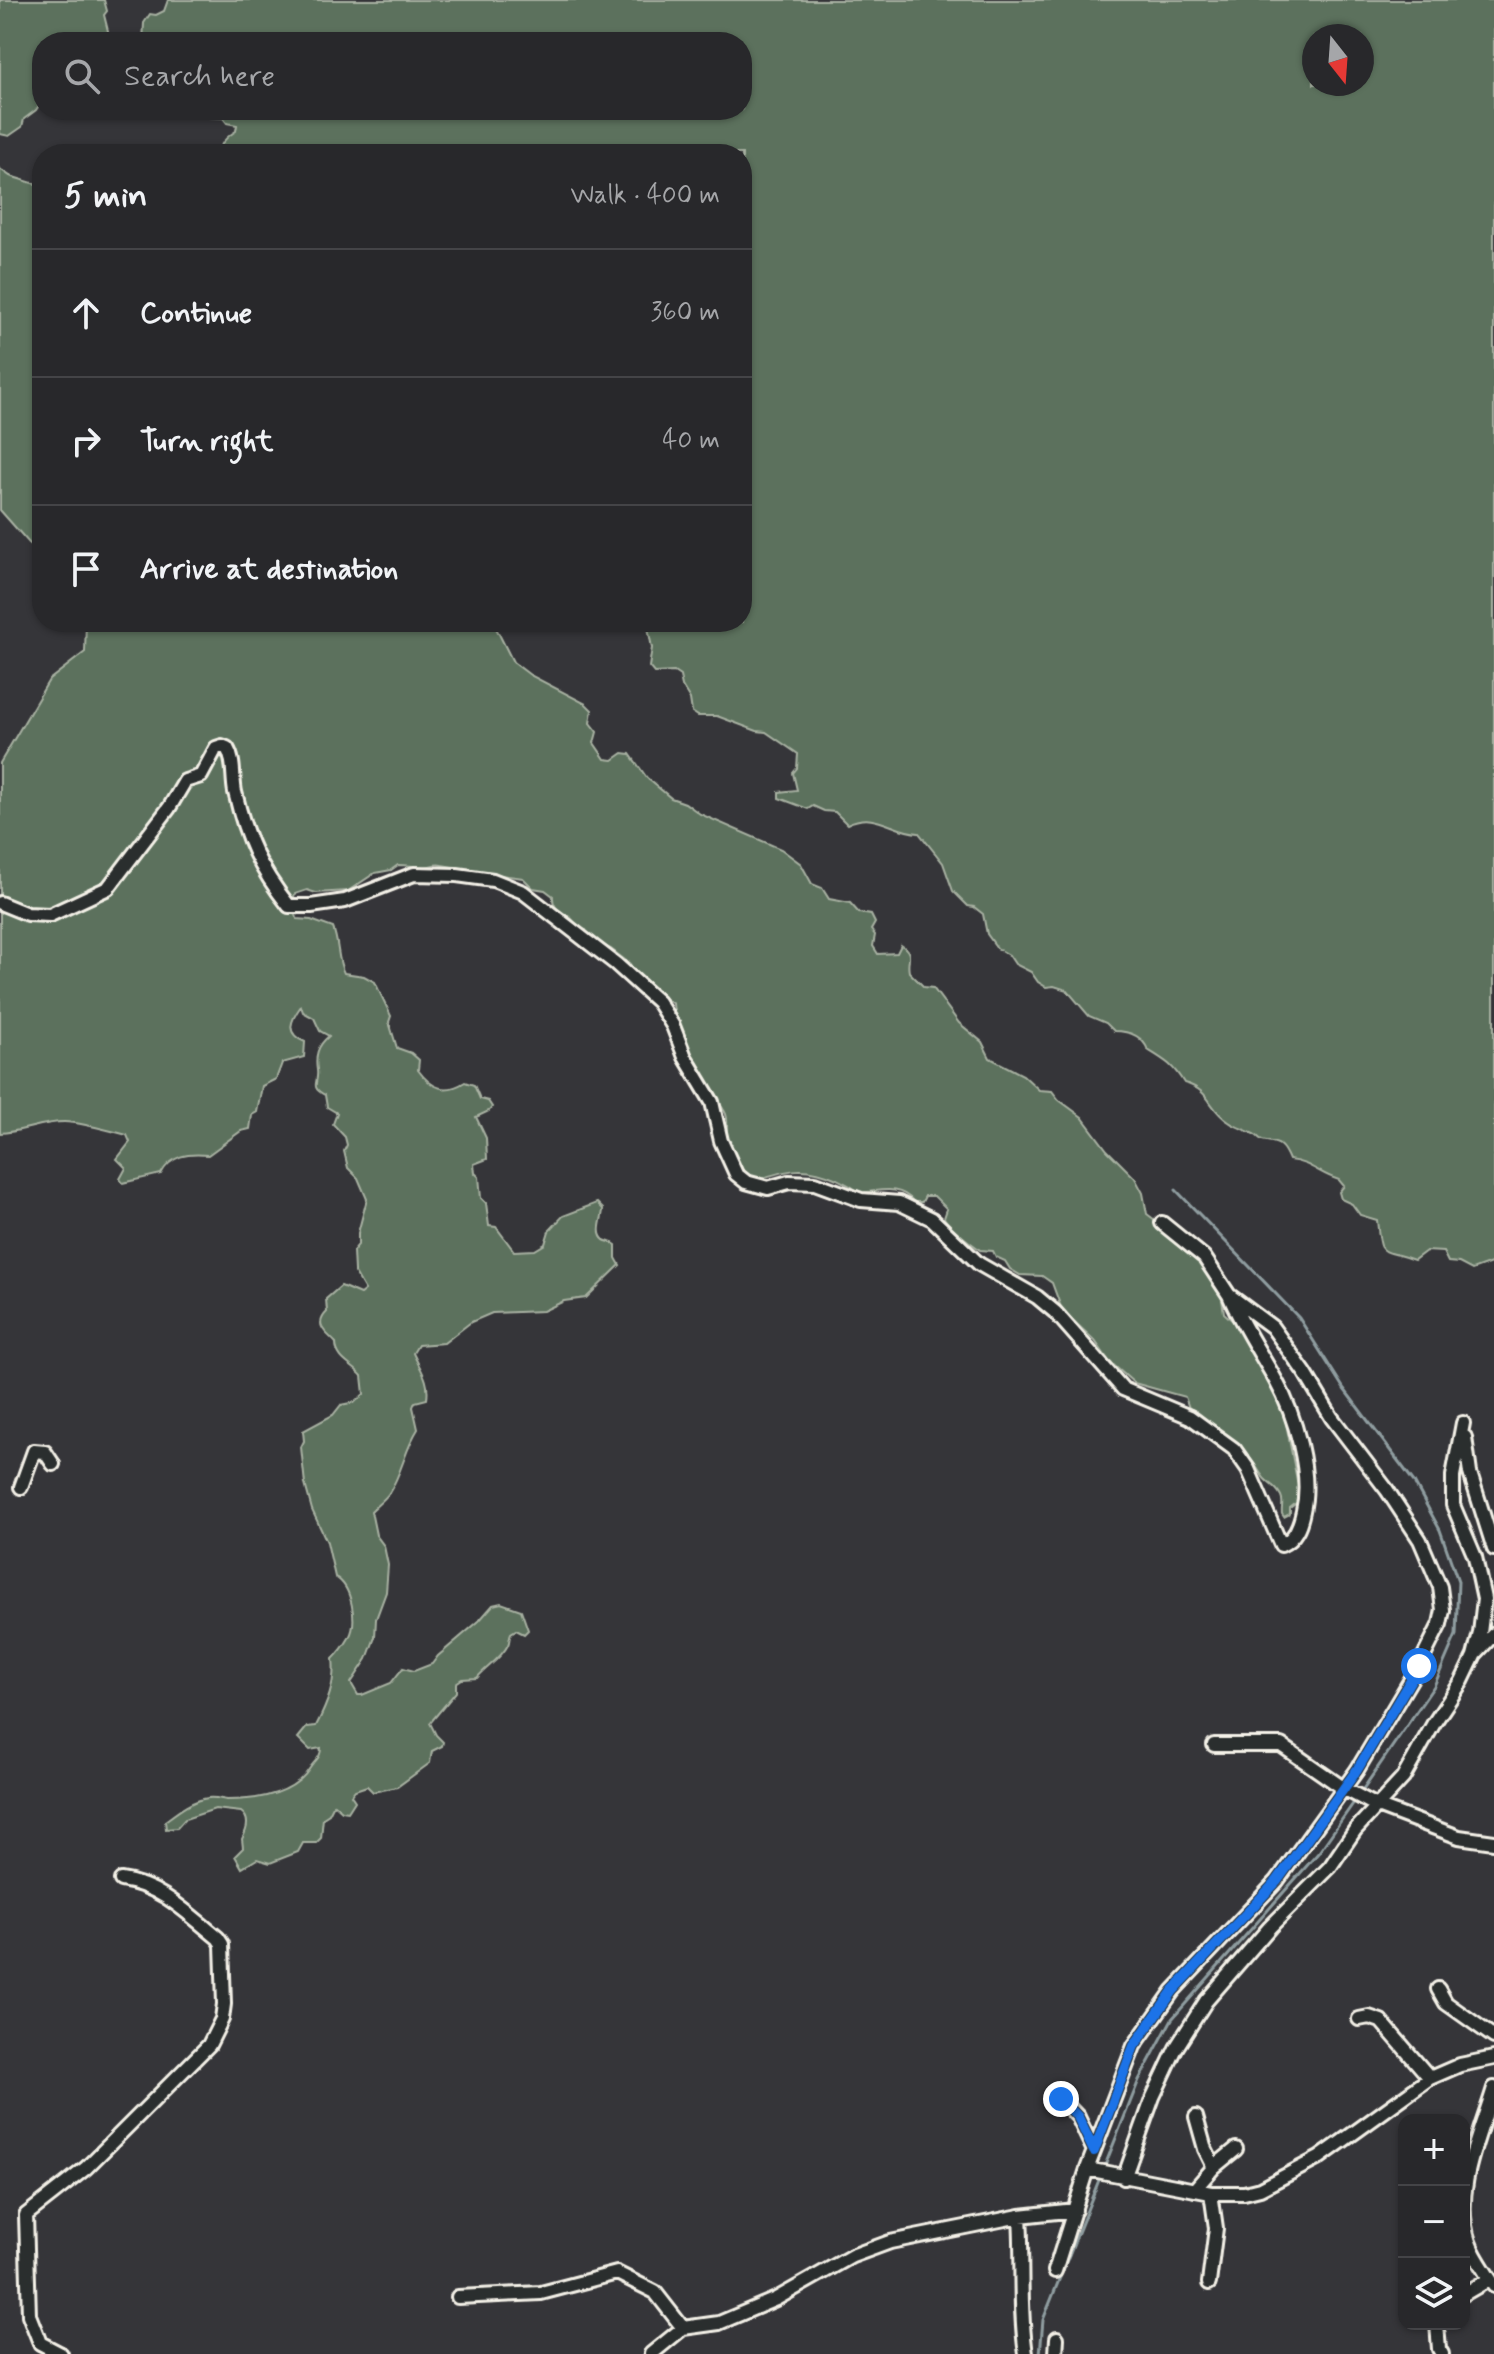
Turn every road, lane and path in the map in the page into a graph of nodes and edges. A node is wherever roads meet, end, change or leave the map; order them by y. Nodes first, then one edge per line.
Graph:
1 (0, 903) edge
2 (1162, 1223) dead end
3 (1229, 1295) junction
4 (53, 1464) dead end
5 (21, 1487) dead end
6 (1494, 1549) edge
7 (1494, 1634) edge
8 (1474, 1656) junction
9 (1214, 1745) dead end
10 (1343, 1788) junction
11 (1377, 1806) junction
12 (1494, 1842) edge
13 (121, 1880) dead end
14 (1438, 1989) dead end
15 (1359, 2019) dead end
16 (1494, 2037) edge
17 (1494, 2058) edge
18 (1430, 2078) junction
19 (1494, 2088) edge
20 (1061, 2099) dead end
21 (1196, 2117) dead end
22 (1236, 2149) dead end
23 (1094, 2151) junction
24 (1214, 2167) junction
25 (1087, 2169) junction
26 (1124, 2178) junction
27 (1194, 2190) junction
28 (1211, 2193) junction
29 (1075, 2210) junction
30 (1020, 2216) junction
31 (1055, 2271) dead end
32 (1492, 2282) edge
33 (1209, 2283) dead end
34 (1470, 2291) edge
35 (458, 2297) dead end
36 (683, 2328) junction
37 (1437, 2330) edge
38 (1057, 2338) dead end
39 (61, 2354) edge
40 (651, 2354) edge
41 (1026, 2354) edge
42 (1056, 2354) edge
43 (1442, 2354) edge

1 - 3 street
2 - 3 street
3 - 10 street
4 - 5 street
6 - 8 street
7 - 8 street
8 - 11 street
9 - 10 street
10 - 11 street
10 - 23 street
11 - 12 street
11 - 26 street
13 - 39 street
14 - 16 street
15 - 18 street
17 - 18 street
18 - 28 street
19 - 32 street
20 - 23 street
21 - 24 street
22 - 24 street
23 - 25 street
24 - 27 street
25 - 26 street
25 - 29 street
26 - 27 street
27 - 28 street
28 - 33 street
29 - 30 street
29 - 31 street
30 - 36 street
30 - 41 street
32 - 34 street
35 - 36 street
36 - 40 street
37 - 43 street
38 - 42 street

